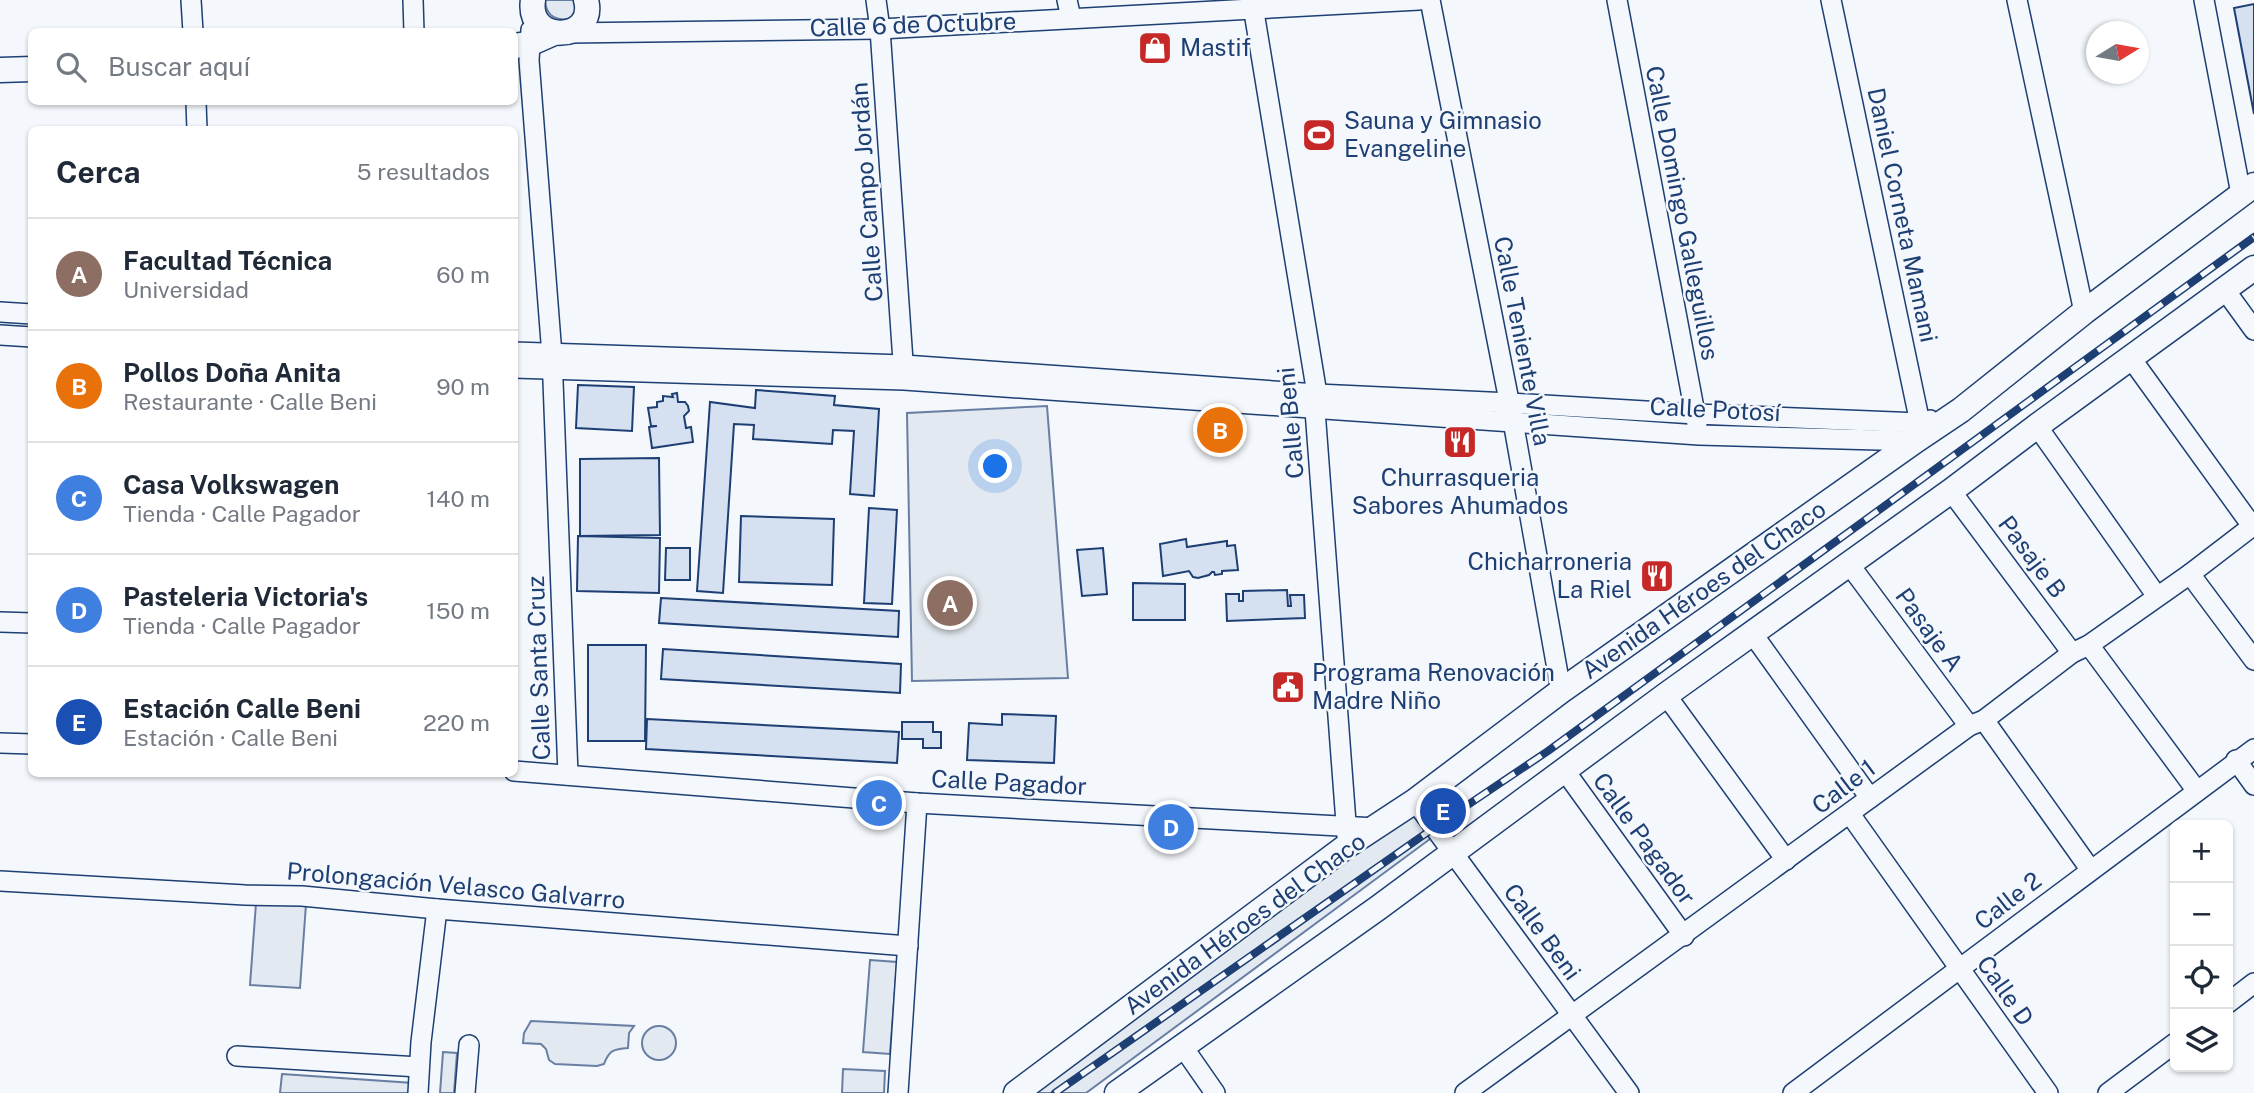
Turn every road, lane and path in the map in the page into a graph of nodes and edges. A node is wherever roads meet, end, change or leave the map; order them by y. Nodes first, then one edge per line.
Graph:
1 (191, 0) edge
2 (413, 0) edge
3 (876, 0) edge
4 (1419, 0) edge
5 (1430, 0) edge
6 (1616, 0) edge
7 (1831, 0) edge
8 (2017, 0) edge
9 (2204, 0) edge
10 (590, 5) edge
11 (1252, 5) edge
12 (533, 9) edge
13 (1069, 9) edge
14 (193, 28) edge
15 (414, 28) edge
16 (880, 29) junction
17 (561, 33) junction
18 (616, 33) junction
19 (518, 41) edge
20 (28, 69) edge
21 (0, 70) edge
22 (196, 105) edge
23 (197, 126) edge
24 (2248, 189) edge
25 (2254, 268) edge
26 (2225, 289) junction
27 (0, 312) edge
28 (2084, 312) junction
29 (28, 314) edge
30 (2254, 330) edge
31 (0, 335) edge
32 (28, 337) edge
33 (518, 353) edge
34 (2130, 357) junction
35 (552, 363) junction
36 (518, 367) edge
37 (904, 373) junction
38 (1316, 402) junction
39 (1511, 412) junction
40 (1696, 414) junction
41 (2037, 426) junction
42 (1918, 432) junction
43 (1699, 435) junction
44 (1951, 491) junction
45 (2253, 525) edge
46 (1849, 564) junction
47 (2190, 574) junction
48 (2156, 595) junction
49 (0, 622) edge
50 (28, 623) edge
51 (1752, 633) junction
52 (2080, 649) junction
53 (2254, 660) edge
54 (1561, 691) junction
55 (1665, 695) junction
56 (1977, 723) junction
57 (0, 743) edge
58 (28, 744) edge
59 (2254, 749) edge
60 (2236, 760) junction
61 (518, 771) edge
62 (1565, 771) junction
63 (568, 775) junction
64 (2254, 785) edge
65 (2197, 791) junction
66 (1870, 798) junction
67 (1415, 801) junction
68 (917, 803) junction
69 (1850, 814) junction
70 (1347, 835) junction
71 (1454, 853) junction
72 (1786, 860) junction
73 (2090, 869) junction
74 (0, 881) edge
75 (437, 909) junction
76 (1684, 936) junction
77 (908, 946) junction
78 (1960, 969) junction
79 (2254, 983) edge
80 (2233, 999) edge
81 (1573, 1016) junction
82 (469, 1045) dead end
83 (1182, 1047) junction
84 (2170, 1047) edge
85 (237, 1056) dead end
86 (419, 1067) junction
87 (418, 1093) edge
88 (465, 1093) edge
89 (898, 1093) edge
90 (1016, 1093) edge
91 (1117, 1093) edge
92 (1215, 1093) edge
93 (1465, 1093) edge
94 (1629, 1093) edge
95 (1793, 1093) edge
96 (2048, 1093) edge
97 (2109, 1093) edge

1 - 14 street
2 - 15 street
3 - 16 street, Calle Campo Jordán
4 - 11 street, Calle 6 de Octubre
5 - 39 street, Calle Teniente Villa
6 - 40 street, Calle Domingo Galleguillos
7 - 42 street, Daniel Corneta Mamani
8 - 28 street
9 - 24 street
10 - 17 main road
10 - 18 street
11 - 13 street, Calle 6 de Octubre
11 - 38 street, Calle Beni
12 - 17 main road
12 - 19 main road
13 - 16 street, Calle 6 de Octubre
16 - 18 street, Calle 6 de Octubre
16 - 37 street, Calle Campo Jordán
17 - 18 street, Calle 6 de Octubre
17 - 19 main road
19 - 35 street, Calle Santa Cruz
20 - 21 main road
22 - 23 street
24 - 28 main road, Avenida Héroes del Chaco
25 - 26 main road
26 - 30 street
26 - 34 main road
27 - 29 street
28 - 42 main road, Avenida Héroes del Chaco
31 - 32 street
33 - 35 street
34 - 41 main road
34 - 45 street
35 - 36 street
35 - 37 street
35 - 63 street, Calle Santa Cruz
37 - 38 street
38 - 39 street
38 - 70 street, Calle Beni
39 - 40 street
39 - 43 street, Calle Potosí
39 - 54 street, Calle Teniente Villa
40 - 42 street
40 - 43 street, Calle Domingo Galleguillos
41 - 44 main road
41 - 48 street
42 - 43 street, Calle Potosí
42 - 54 main road, Avenida Héroes del Chaco
44 - 46 main road
44 - 52 street, Pasaje B
45 - 47 street, Calle 1
46 - 51 main road
46 - 56 street, Pasaje A
47 - 48 street, Calle 1
47 - 53 street
48 - 52 street, Calle 1
49 - 50 street
51 - 55 main road
51 - 66 street
52 - 56 street, Calle 1
52 - 65 street, Pasaje B
54 - 67 main road, Avenida Héroes del Chaco
55 - 62 main road
55 - 72 street
56 - 66 street, Calle 1
56 - 73 street, Pasaje A
57 - 58 street
59 - 60 street, Calle 2
60 - 64 street
60 - 65 street, Calle 2
61 - 63 street, Calle Pagador
62 - 71 main road
62 - 76 street, Calle Pagador
63 - 68 street, Calle Pagador
65 - 73 street, Calle 2
66 - 69 street, Calle 1
67 - 70 main road, Avenida Héroes del Chaco
67 - 71 street, Calle Beni
68 - 70 street, Calle Pagador
68 - 77 street
69 - 72 street, Calle 1
69 - 78 street, Calle D
70 - 90 main road, Avenida Héroes del Chaco
71 - 81 street, Calle Beni
71 - 83 main road
72 - 76 street, Calle 1
73 - 78 street, Calle 2
74 - 75 street, Prolongación Velasco Galvarro
75 - 77 street, Prolongación Velasco Galvarro
75 - 86 street
76 - 81 street, Calle 1
77 - 89 street
78 - 95 street, Calle 2
78 - 96 street, Calle D
79 - 80 street
81 - 93 street, Calle 1
81 - 94 street, Calle Beni
82 - 88 street
83 - 91 main road
83 - 92 street
84 - 97 street
85 - 86 street
86 - 87 street

